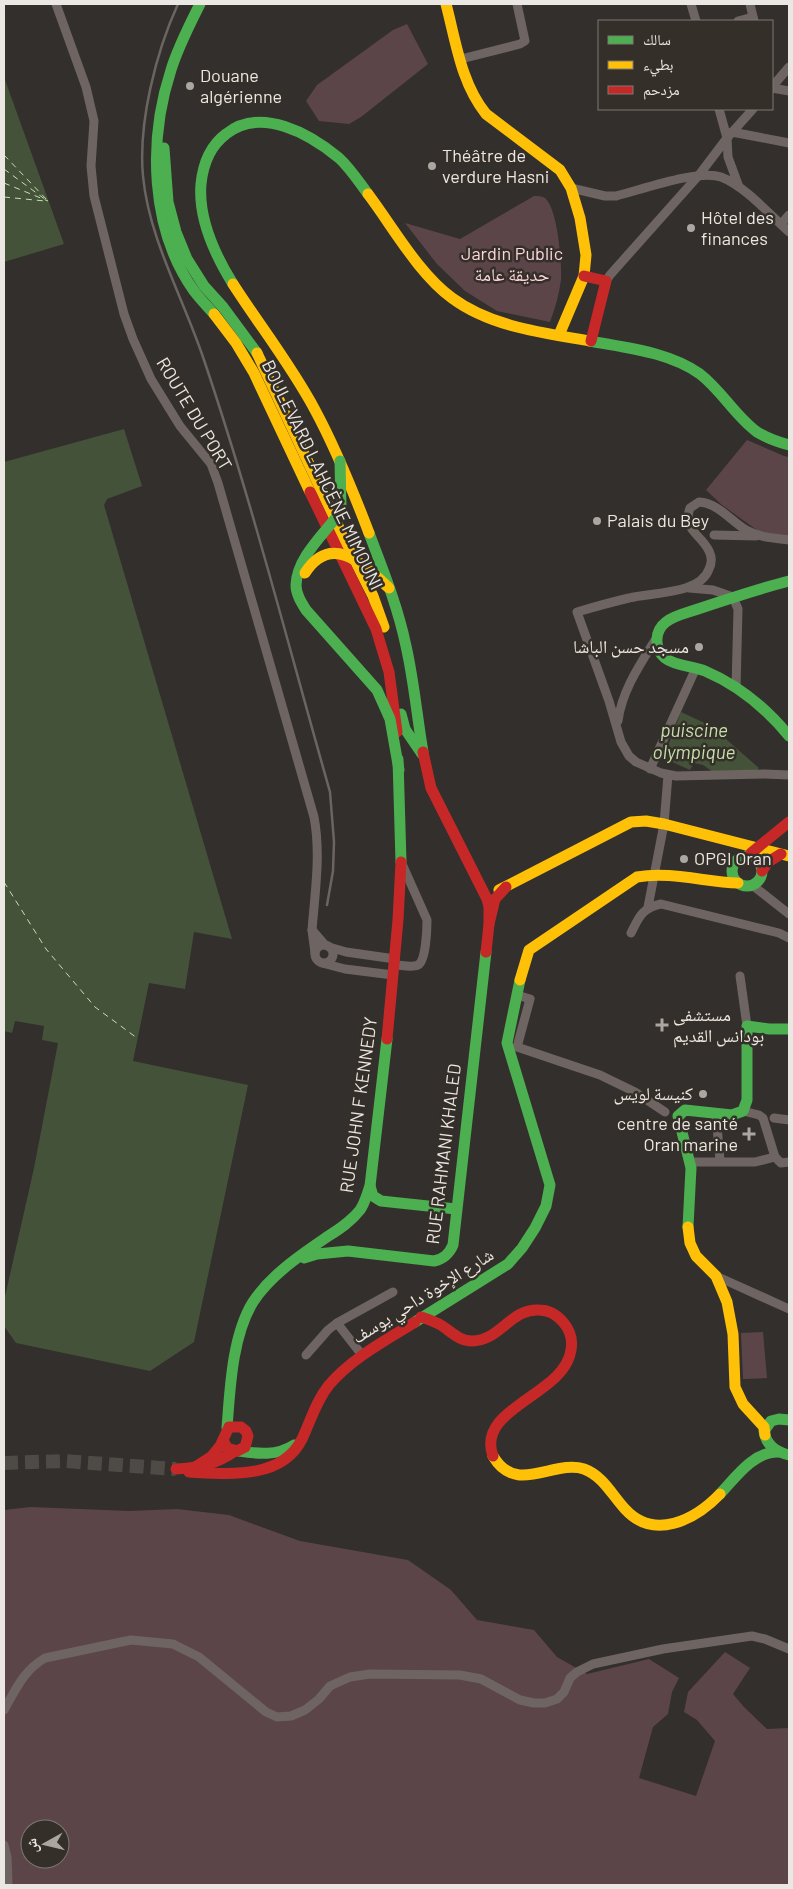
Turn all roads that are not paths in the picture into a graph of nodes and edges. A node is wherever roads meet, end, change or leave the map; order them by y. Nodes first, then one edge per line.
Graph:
1 (56, 4) edge
2 (200, 4) edge
3 (446, 4) edge
4 (517, 4) edge
5 (691, 4) edge
6 (750, 4) edge
7 (753, 19) edge
8 (696, 20) edge
9 (461, 59) junction
10 (789, 67) edge
11 (773, 87) edge
12 (773, 88) edge
13 (789, 91) edge
14 (719, 110) edge
15 (752, 110) edge
16 (159, 123) junction
17 (730, 135) junction
18 (789, 143) edge
19 (699, 174) junction
20 (739, 187) junction
21 (571, 188) junction
22 (789, 216) edge
23 (780, 224) junction
24 (789, 232) edge
25 (584, 276) junction
26 (606, 281) junction
27 (558, 335) junction
28 (591, 341) junction
29 (789, 445) edge
30 (340, 460) junction
31 (714, 535) dead end
32 (759, 536) junction
33 (789, 540) edge
34 (789, 581) edge
35 (390, 588) junction
36 (689, 588) junction
37 (733, 597) junction
38 (305, 609) junction
39 (657, 636) junction
40 (696, 668) junction
41 (736, 688) junction
42 (617, 724) junction
43 (789, 736) edge
44 (423, 754) junction
45 (650, 769) junction
46 (399, 770) junction
47 (668, 775) junction
48 (789, 775) edge
49 (789, 822) edge
50 (664, 824) junction
51 (752, 852) junction
52 (785, 855) edge
53 (402, 863) junction
54 (761, 866) junction
55 (733, 870) junction
56 (655, 874) junction
57 (714, 882) junction
58 (480, 883) junction
59 (738, 883) junction
60 (752, 885) junction
61 (506, 887) junction
62 (648, 907) junction
63 (789, 914) edge
64 (489, 924) junction
65 (312, 930) junction
66 (630, 932) dead end
67 (789, 938) edge
68 (327, 946) junction
69 (315, 953) junction
70 (322, 963) junction
71 (394, 966) junction
72 (740, 976) dead end
73 (517, 995) junction
74 (748, 1026) junction
75 (789, 1029) edge
76 (743, 1111) junction
77 (665, 1112) dead end
78 (716, 1114) junction
79 (774, 1118) dead end
80 (789, 1120) edge
81 (720, 1161) junction
82 (782, 1161) edge
83 (690, 1162) junction
84 (370, 1186) junction
85 (456, 1209) junction
86 (334, 1232) junction
87 (347, 1252) junction
88 (290, 1265) junction
89 (716, 1276) junction
90 (393, 1292) dead end
91 (442, 1305) junction
92 (789, 1309) edge
93 (421, 1317) junction
94 (337, 1323) junction
95 (467, 1340) junction
96 (306, 1355) dead end
97 (362, 1355) junction
98 (232, 1388) junction
99 (743, 1404) junction
100 (774, 1420) junction
101 (789, 1420) edge
102 (240, 1426) junction
103 (227, 1428) junction
104 (304, 1433) junction
105 (765, 1436) junction
106 (248, 1437) junction
107 (222, 1440) junction
108 (237, 1451) junction
109 (784, 1453) edge
110 (192, 1468) junction
111 (732, 1480) junction
112 (789, 1649) edge
113 (4, 1710) edge
114 (4, 1846) edge
115 (8, 1885) edge

1 - 65 street, ROUTE DU PORT
2 - 16 main road, BOULEVARD LAHCÈNE MIMOUNI
3 - 9 main road
4 - 9 street
5 - 8 street
6 - 7 street
9 - 21 main road
10 - 11 street
12 - 13 street
14 - 17 street
15 - 17 street
16 - 44 main road, BOULEVARD LAHCÈNE MIMOUNI
16 - 46 main road, BOULEVARD LAHCÈNE MIMOUNI
17 - 18 street
17 - 19 street
17 - 20 street
19 - 20 street
19 - 21 street
19 - 26 street
20 - 23 street
21 - 25 main road
22 - 23 street
23 - 24 street
25 - 26 main road
25 - 27 main road
26 - 28 main road
27 - 28 main road
27 - 30 main road
28 - 29 main road
30 - 35 main road
30 - 38 main road, bridge
31 - 32 street
32 - 33 street
32 - 36 street
34 - 37 main road
35 - 38 main road, bridge
35 - 44 main road
36 - 37 street
36 - 42 street
37 - 39 main road
37 - 41 street
38 - 46 main road, bridge
39 - 40 main road
39 - 42 street
40 - 41 main road
40 - 45 street
41 - 43 main road
42 - 45 street
44 - 58 main road
45 - 47 street
46 - 53 main road, BOULEVARD LAHCÈNE MIMOUNI
47 - 48 street
47 - 50 street
49 - 51 main road
50 - 51 main road
50 - 56 street
50 - 61 main road
51 - 52 main road
51 - 54 main road
51 - 55 main road
52 - 54 main road
53 - 71 main road, RUE JOHN F KENNEDY
53 - 71 street
54 - 60 main road
55 - 57 main road
55 - 59 main road
56 - 57 main road, شارع الإخوة داحي يوسف
56 - 62 street
56 - 73 main road, شارع الإخوة داحي يوسف
57 - 59 main road, شارع الإخوة داحي يوسف
58 - 61 main road
58 - 64 main road
59 - 60 main road
60 - 63 street
61 - 64 main road
62 - 66 street
62 - 67 street
64 - 85 main road, RUE RAHMANI KHALED
65 - 68 street
65 - 69 street, ROUTE DU PORT
68 - 69 street
68 - 70 street
68 - 71 street
69 - 70 street
70 - 71 street
71 - 84 main road, RUE JOHN F KENNEDY
72 - 74 street
73 - 77 street
73 - 91 main road, شارع الإخوة داحي يوسف
74 - 75 main road
74 - 76 main road
76 - 78 main road
76 - 82 street
78 - 81 street
78 - 83 main road
79 - 80 street
81 - 82 street
81 - 83 street
83 - 89 main road
84 - 85 main road
84 - 86 main road, RUE JOHN F KENNEDY
85 - 87 main road, RUE RAHMANI KHALED
86 - 87 main road
86 - 88 main road, RUE JOHN F KENNEDY
87 - 88 main road, RUE RAHMANI KHALED
88 - 98 main road, RUE JOHN F KENNEDY
89 - 92 street
89 - 99 main road
90 - 94 street
91 - 93 main road, شارع الإخوة داحي يوسف
91 - 95 main road
93 - 95 main road
93 - 97 main road, شارع الإخوة داحي يوسف
94 - 96 street
94 - 97 street
95 - 111 main road
97 - 104 main road, شارع الإخوة داحي يوسف
98 - 102 main road, RUE JOHN F KENNEDY
98 - 103 main road, RUE JOHN F KENNEDY
99 - 100 main road
99 - 105 main road
100 - 101 main road
100 - 105 main road
102 - 103 main road
102 - 106 main road
103 - 107 main road
104 - 106 main road
104 - 108 main road, شارع الإخوة داحي يوسف
104 - 110 main road, شارع الإخوة داحي يوسف
105 - 109 main road
105 - 111 main road
106 - 108 main road
107 - 108 main road
107 - 110 main road
108 - 110 main road
109 - 111 main road
112 - 113 street
114 - 115 street

